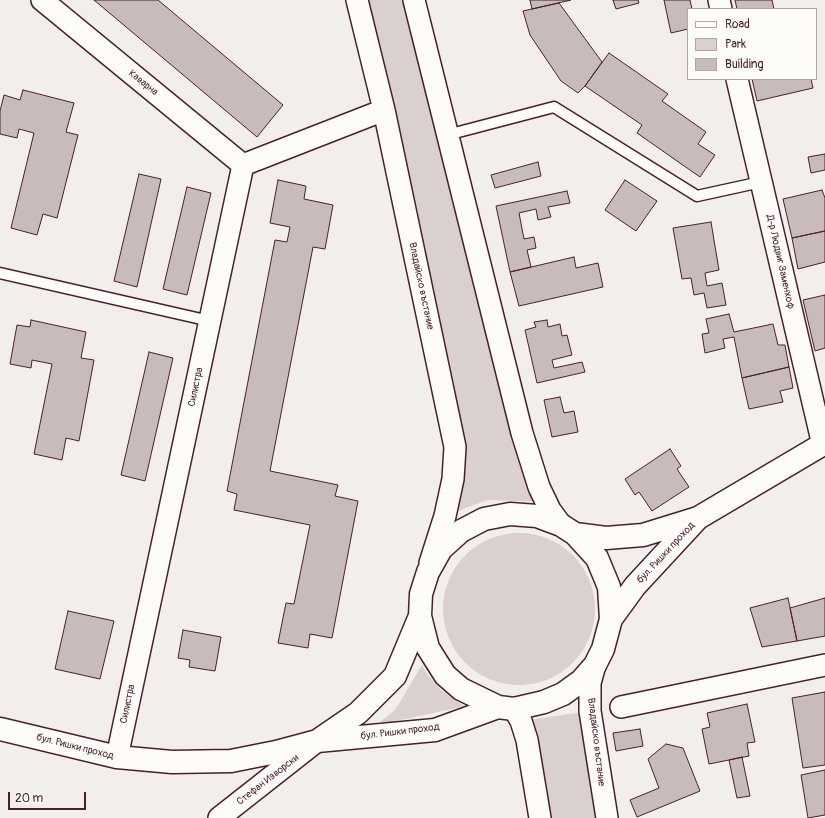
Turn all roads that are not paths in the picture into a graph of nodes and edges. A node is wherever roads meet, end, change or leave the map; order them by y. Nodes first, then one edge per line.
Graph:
1 (42, 0) edge
2 (357, 0) edge
3 (414, 0) edge
4 (737, 80) edge
5 (384, 110) junction
6 (447, 135) junction
7 (243, 165) junction
8 (761, 182) junction
9 (0, 273) edge
10 (210, 321) junction
11 (824, 444) edge
12 (698, 518) junction
13 (568, 530) junction
14 (428, 572) junction
15 (420, 616) junction
16 (611, 619) junction
17 (594, 665) junction
18 (825, 665) edge
19 (621, 707) dead end
20 (506, 708) junction
21 (0, 729) edge
22 (317, 741) junction
23 (117, 758) junction
24 (219, 818) edge
25 (540, 818) edge
26 (607, 818) edge

1 - 7 street, Каварна
2 - 5 street, Владайско въстание
3 - 6 street
4 - 8 street, Д-р Людвиг Заменхоф
5 - 7 street
5 - 14 street, Владайско въстание
6 - 8 lane
6 - 13 street
7 - 10 street, Силистра
8 - 11 street, Д-р Людвиг Заменхоф
9 - 10 lane
10 - 23 street, Силистра
11 - 12 main road, бул. Ришки проход
12 - 13 main road, бул. Ришки проход
12 - 16 main road, бул. Ришки проход
13 - 14 main road, бул. Ришки проход
13 - 16 main road
14 - 15 main road, бул. Ришки проход
15 - 20 main road
15 - 22 main road, бул. Ришки проход
16 - 17 main road, бул. Ришки проход
17 - 20 main road, бул. Ришки проход
17 - 26 street, Владайско въстание
18 - 19 street
20 - 22 main road, бул. Ришки проход
20 - 25 street
21 - 23 main road, бул. Ришки проход
22 - 23 main road, бул. Ришки проход
22 - 24 street, Стефан Изворски

